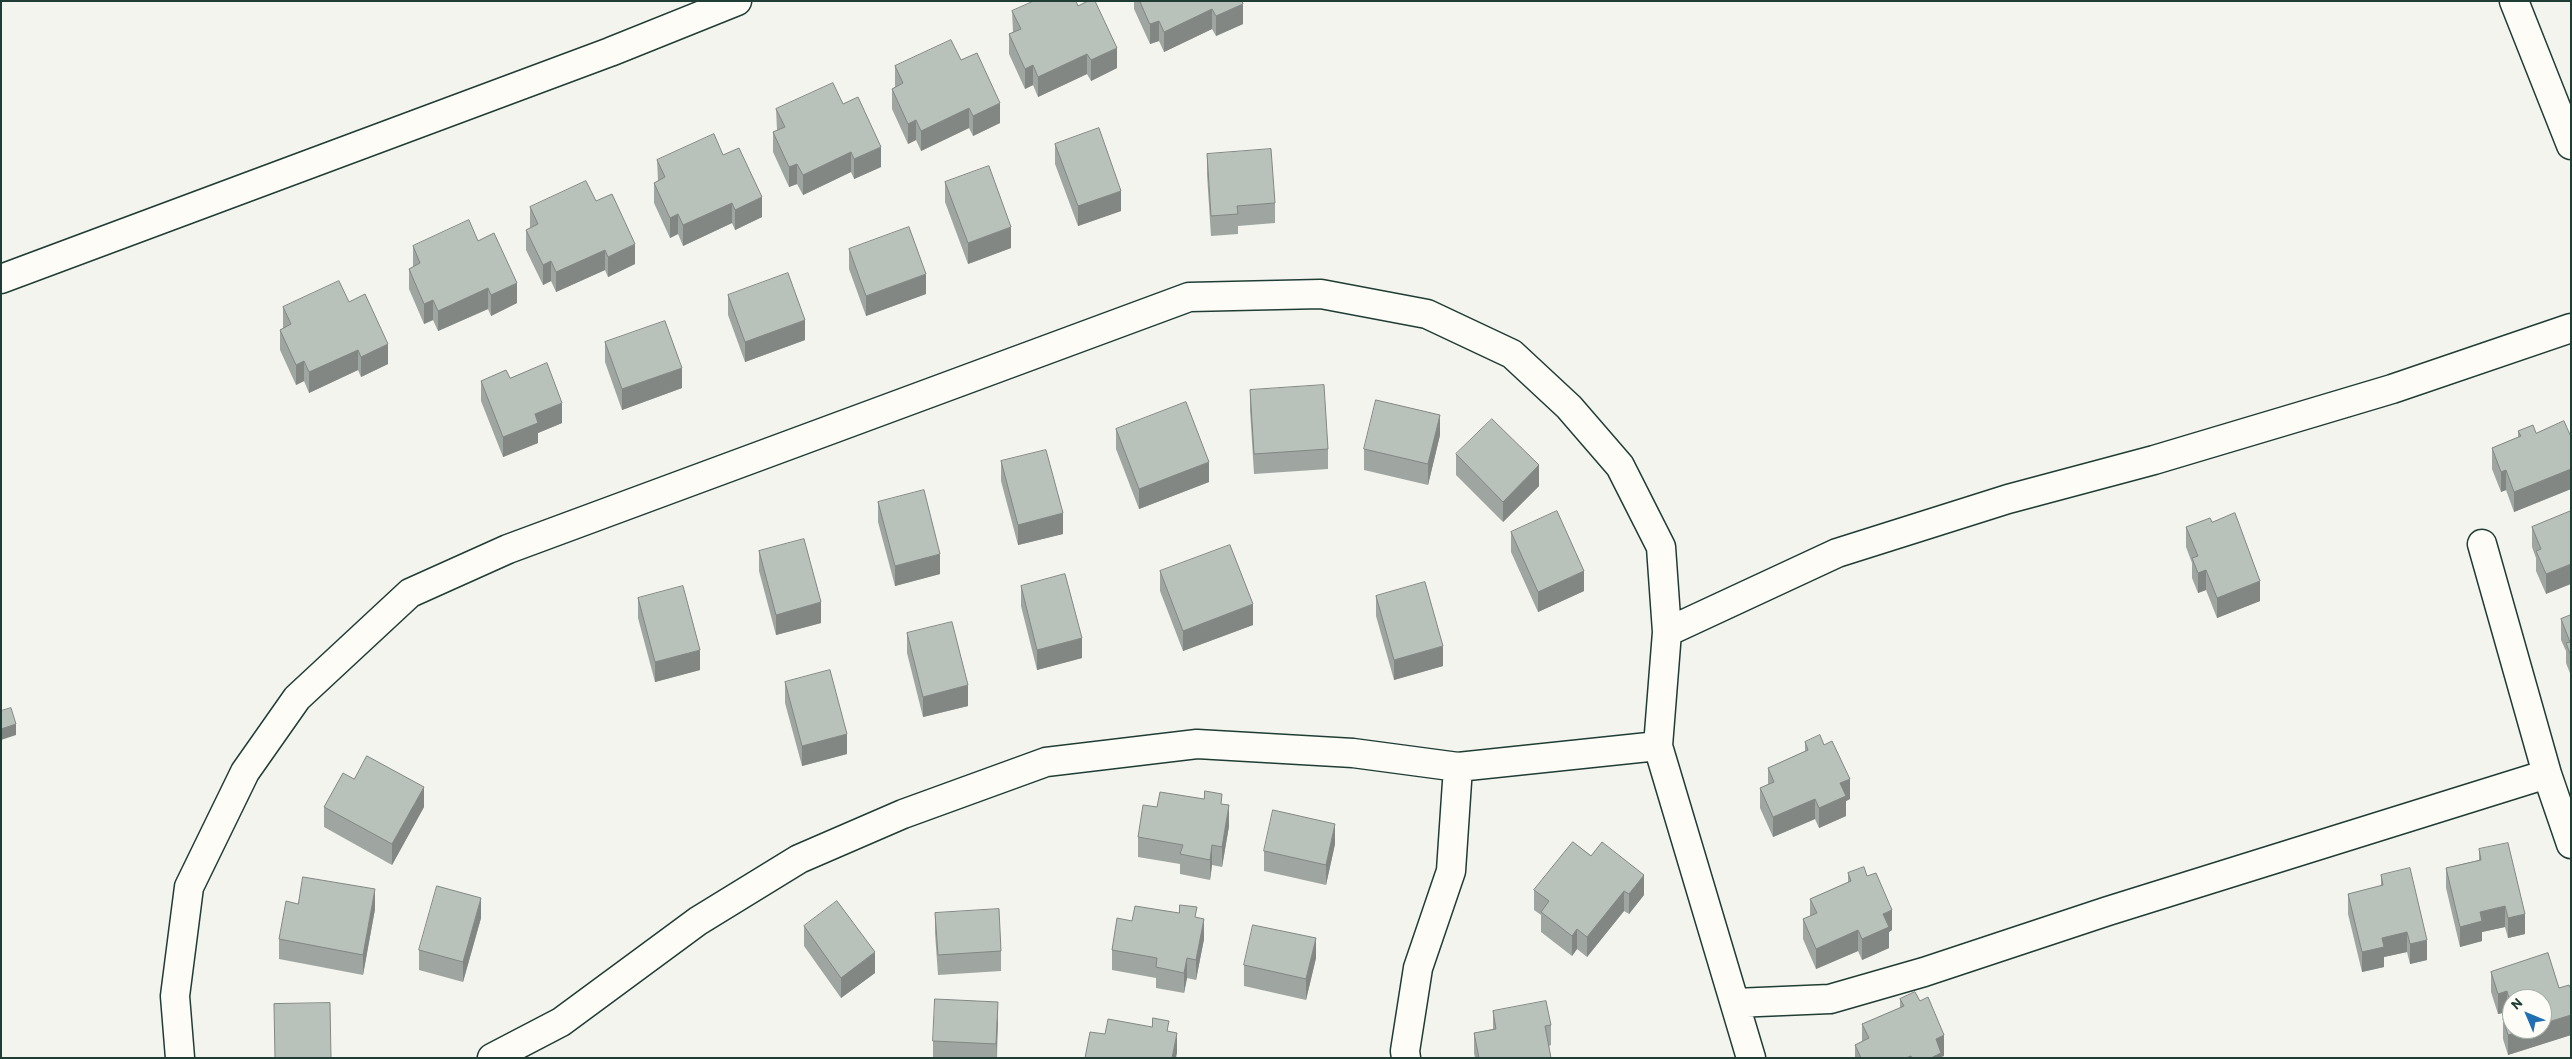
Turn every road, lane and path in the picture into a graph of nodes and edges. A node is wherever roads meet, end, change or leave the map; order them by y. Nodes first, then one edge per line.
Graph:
1 (737, 1) edge
2 (2514, 1) edge
3 (2571, 146) edge
4 (1, 279) edge
5 (2571, 328) edge
6 (2482, 544) dead end
7 (1667, 632) junction
8 (1658, 746) junction
9 (1458, 767) junction
10 (2547, 774) junction
11 (2571, 844) edge
12 (1735, 1003) junction
13 (180, 1058) edge
14 (492, 1058) edge
15 (1406, 1058) edge
16 (1751, 1058) edge

1 - 4 street
2 - 3 street
5 - 7 street
6 - 10 street
7 - 8 street
7 - 13 street
8 - 9 street
8 - 12 street
9 - 14 street
9 - 15 street
10 - 11 street
10 - 12 street
12 - 16 street

